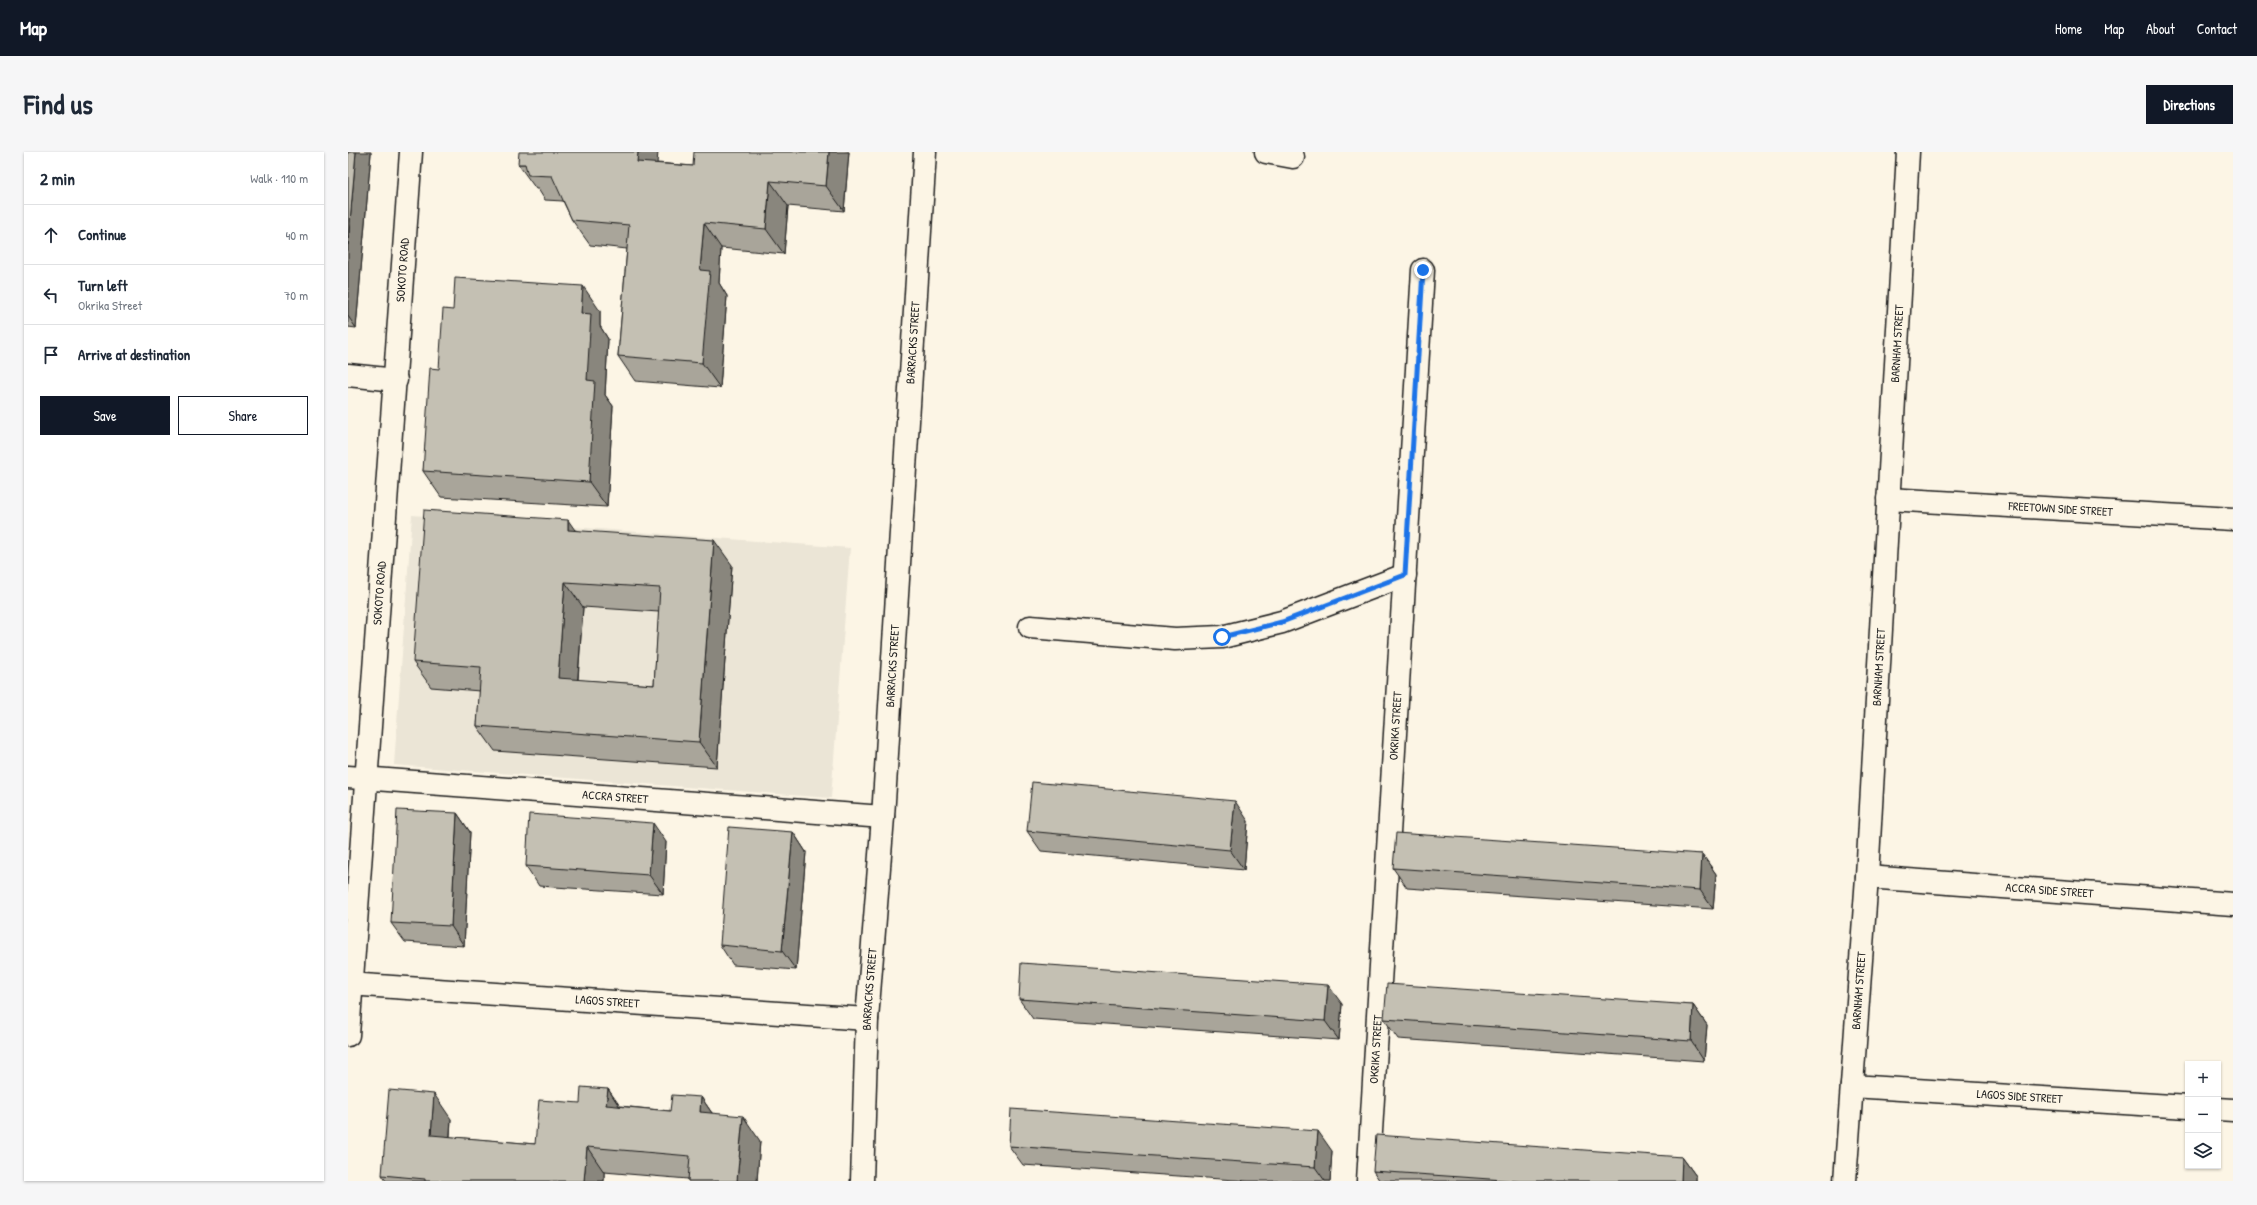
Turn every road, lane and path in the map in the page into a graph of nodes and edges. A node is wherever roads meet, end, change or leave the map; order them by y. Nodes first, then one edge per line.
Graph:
1 (411, 152) edge
2 (925, 152) edge
3 (1266, 152) edge
4 (1908, 152) edge
5 (1293, 157) dead end
6 (1423, 270) dead end
7 (348, 375) edge
8 (396, 380) junction
9 (1888, 499) junction
10 (2233, 519) edge
11 (1405, 575) junction
12 (1030, 627) dead end
13 (358, 778) edge
14 (882, 817) junction
15 (1867, 877) junction
16 (2233, 904) edge
17 (349, 984) edge
18 (867, 1019) junction
19 (348, 1035) edge
20 (1852, 1086) junction
21 (2185, 1107) edge
22 (2221, 1109) edge
23 (2233, 1110) edge
24 (862, 1181) edge
25 (1368, 1181) edge
26 (1845, 1181) edge

1 - 8 street, SOKOTO ROAD
2 - 14 street, BARRACKS STREET
3 - 5 street
4 - 9 street, BARNHAM STREET
6 - 11 street, OKRIKA STREET
7 - 8 street
8 - 13 street, SOKOTO ROAD
9 - 10 street, FREETOWN SIDE STREET
9 - 15 street, BARNHAM STREET
11 - 12 street
11 - 25 street, OKRIKA STREET
13 - 14 street, ACCRA STREET
13 - 17 street, SOKOTO ROAD
14 - 18 street, BARRACKS STREET
15 - 16 street, ACCRA SIDE STREET
15 - 20 street, BARNHAM STREET
17 - 18 street, LAGOS STREET
17 - 19 street, SOKOTO ROAD
18 - 24 street, BARRACKS STREET
20 - 21 street, LAGOS SIDE STREET
20 - 26 street, BARNHAM STREET
22 - 23 street

